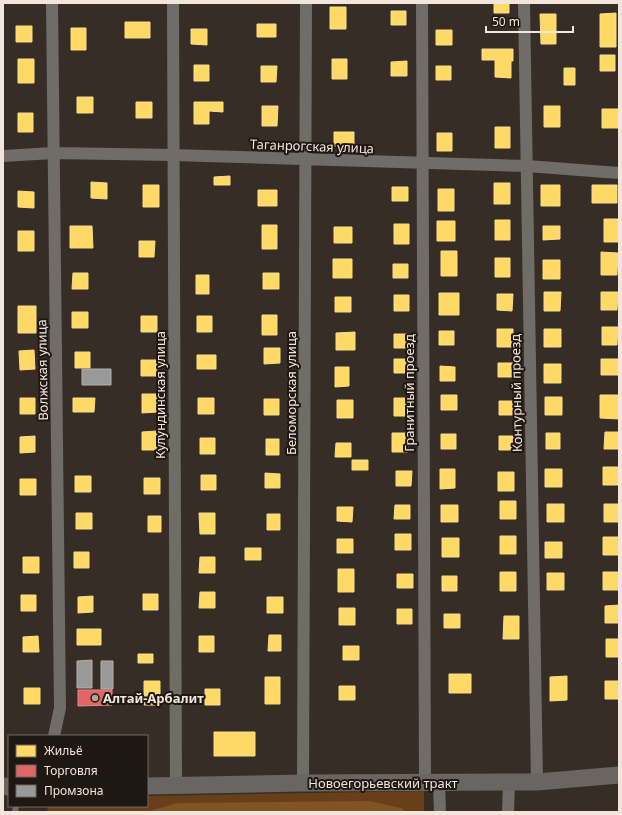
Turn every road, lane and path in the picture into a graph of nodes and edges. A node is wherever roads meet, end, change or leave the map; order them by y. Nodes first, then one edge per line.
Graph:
1 (52, 3) edge
2 (173, 3) edge
3 (306, 3) edge
4 (422, 3) edge
5 (524, 3) edge
6 (53, 153) junction
7 (174, 155) junction
8 (3, 156) edge
9 (306, 160) junction
10 (422, 164) junction
11 (527, 166) junction
12 (619, 173) edge
13 (54, 735) edge
14 (619, 775) edge
15 (509, 782) junction
16 (537, 782) junction
17 (303, 783) junction
18 (432, 783) junction
19 (148, 786) edge
20 (176, 786) junction
21 (440, 812) edge
22 (508, 812) edge

1 - 6 street, Волжская улица
2 - 7 street, Кулундинская улица
3 - 9 street, Беломорская улица
4 - 10 street, Гранитный проезд
5 - 11 street, Контурный проезд
6 - 7 street, Таганрогская улица
6 - 8 street, Таганрогская улица
6 - 13 street, Волжская улица
7 - 9 street, Таганрогская улица
7 - 20 street, Кулундинская улица
9 - 10 street, Таганрогская улица
9 - 17 street, Беломорская улица
10 - 11 street, Таганрогская улица
10 - 18 street, Гранитный проезд
11 - 12 street, Таганрогская улица
11 - 16 street, Контурный проезд
14 - 16 main road, Новоегорьевский тракт
15 - 16 main road, Новоегорьевский тракт
15 - 18 main road, Новоегорьевский тракт
15 - 22 street
17 - 18 main road, Новоегорьевский тракт
17 - 20 main road, Новоегорьевский тракт
18 - 21 street, Гранитный проезд
19 - 20 main road, Новоегорьевский тракт

